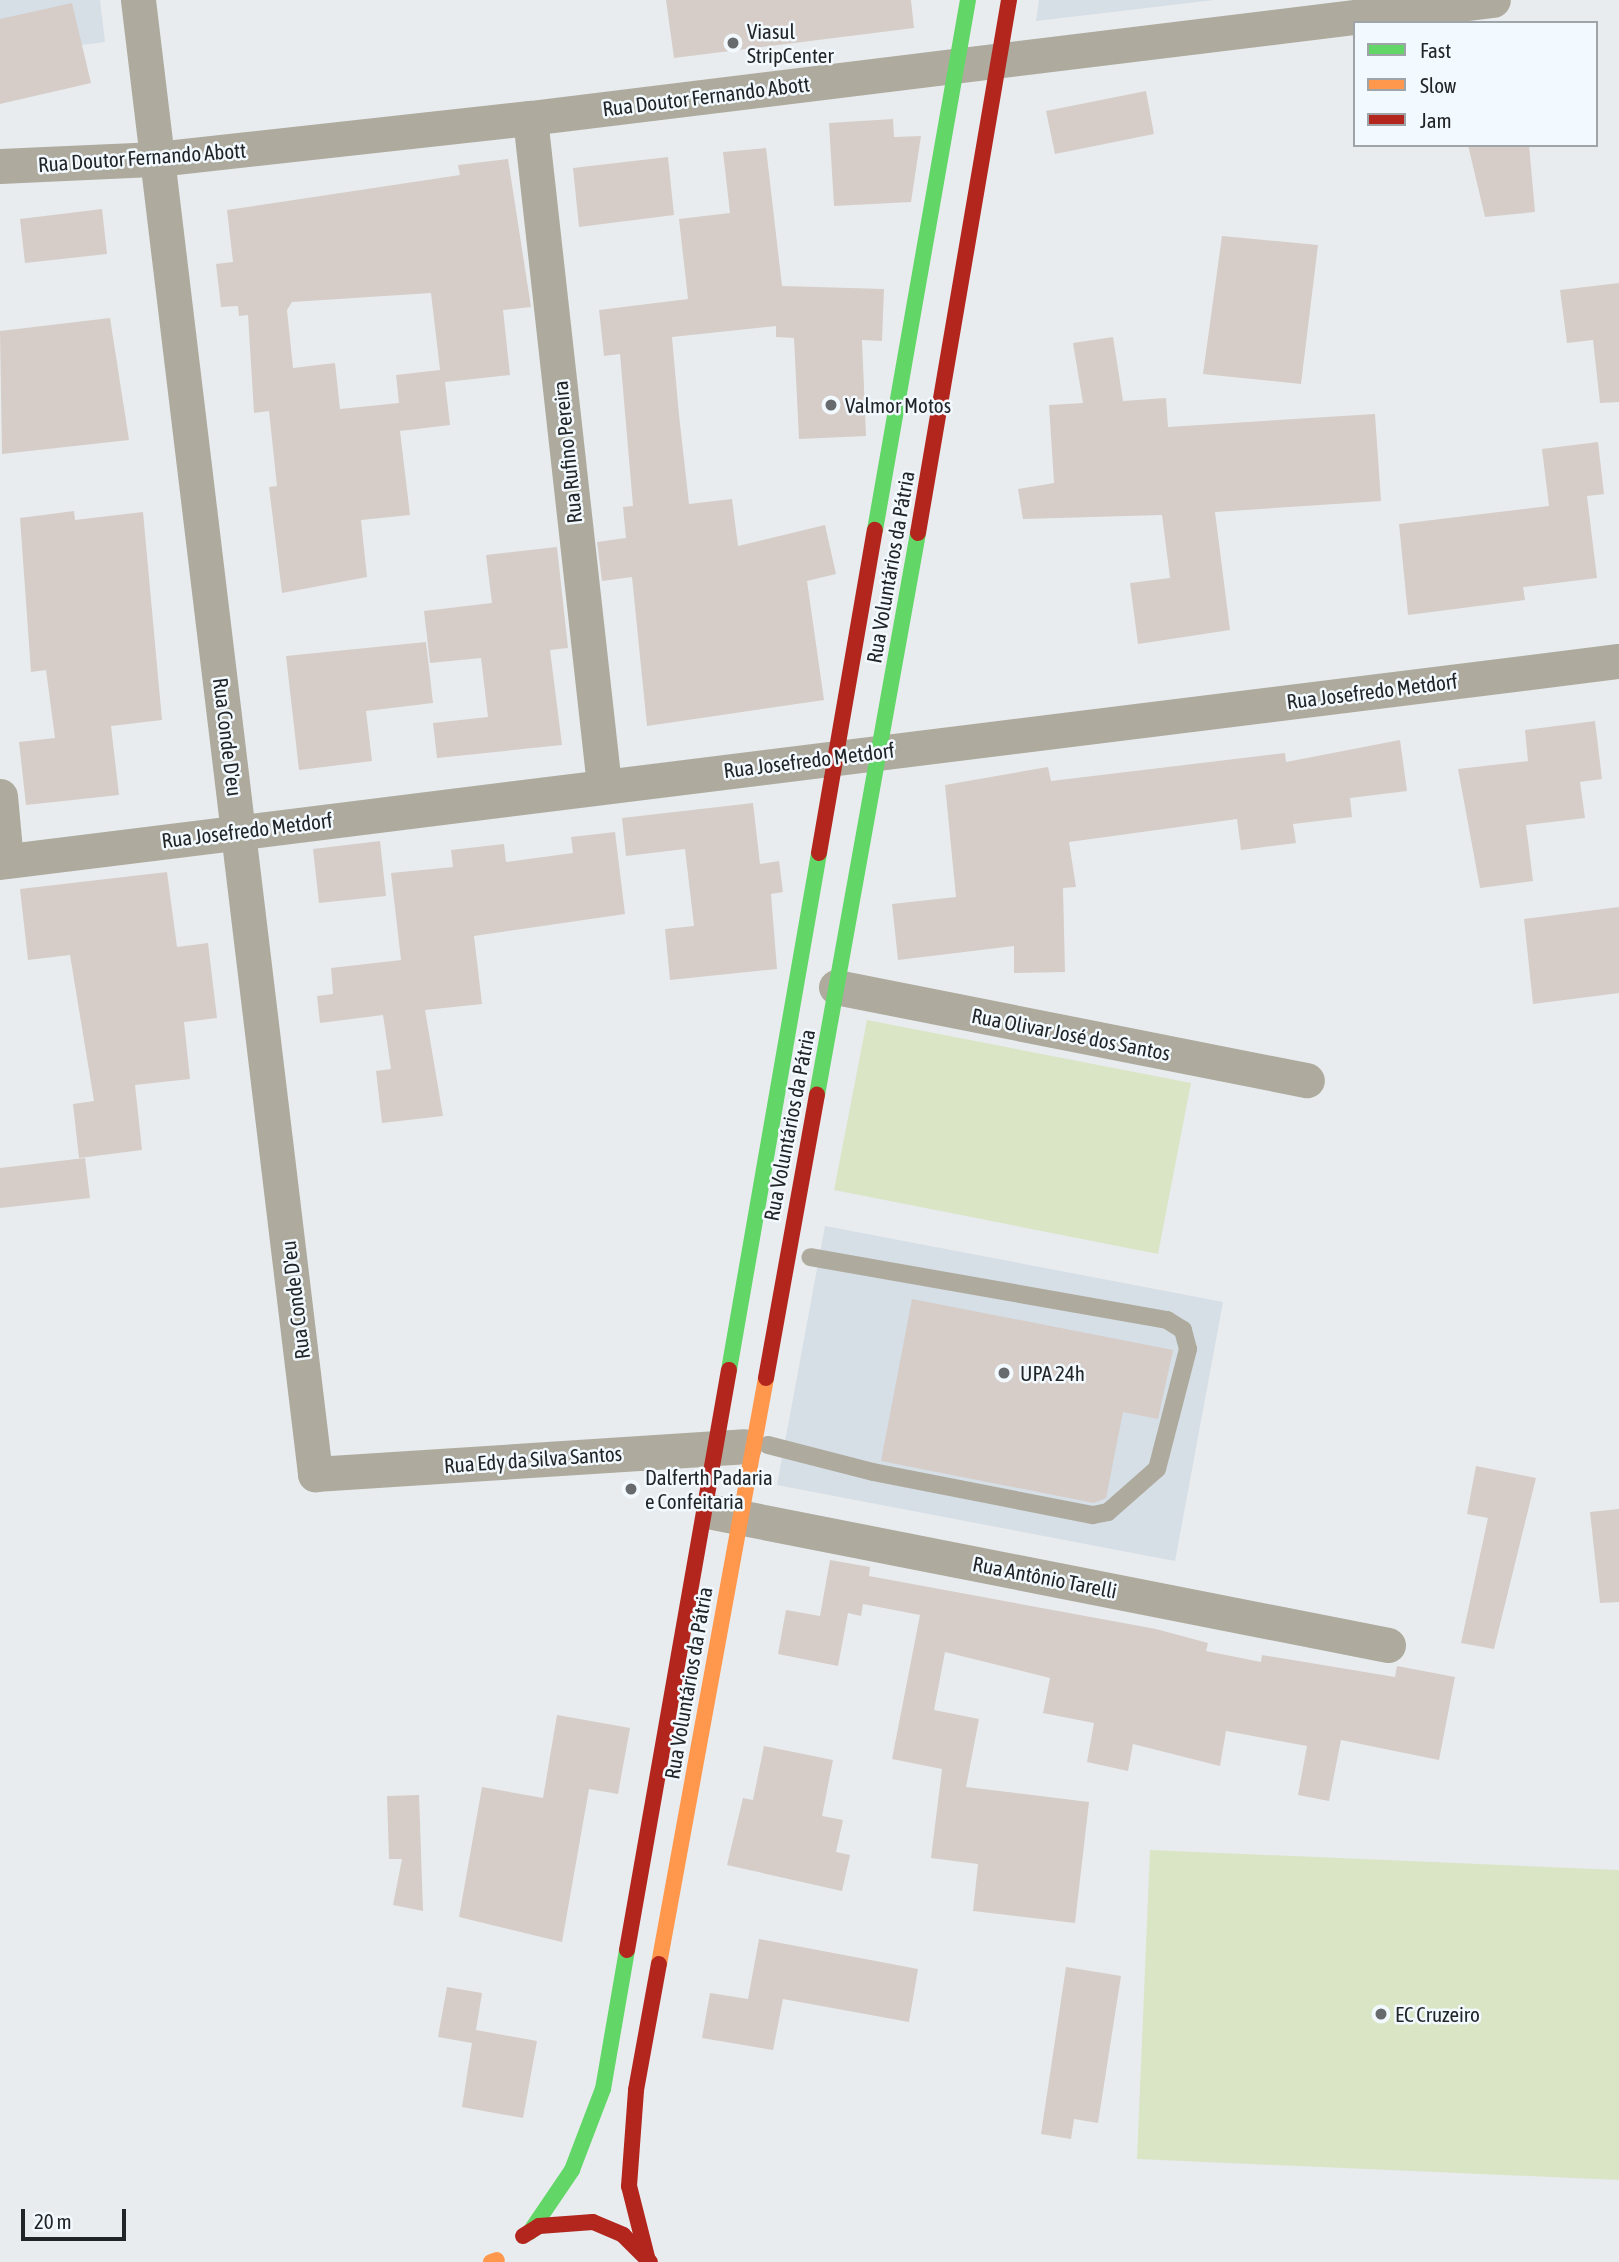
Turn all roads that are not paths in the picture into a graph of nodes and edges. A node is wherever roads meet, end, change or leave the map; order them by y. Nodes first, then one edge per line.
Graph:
1 (138, 0) edge
2 (968, 0) edge
3 (1009, 0) edge
4 (1474, 1) edge
5 (999, 59) junction
6 (957, 64) junction
7 (530, 118) junction
8 (157, 159) junction
9 (0, 166) edge
10 (920, 394) junction
11 (1619, 661) edge
12 (880, 752) junction
13 (837, 758) junction
14 (604, 785) junction
15 (0, 796) edge
16 (240, 830) junction
17 (3, 862) edge
18 (836, 988) junction
19 (1307, 1080) dead end
20 (774, 1106) junction
21 (813, 1115) junction
22 (811, 1257) dead end
23 (737, 1304) junction
24 (757, 1440) junction
25 (715, 1447) junction
26 (316, 1474) joint
27 (702, 1510) junction
28 (739, 1517) junction
29 (1388, 1645) dead end
30 (530, 2232) junction
31 (649, 2259) edge
32 (495, 2261) edge

1 - 8 street, Rua Conde D'eu
2 - 6 main road, Rua Voluntários da Pátria
3 - 5 main road, Rua Voluntários da Pátria
4 - 5 street, Rua Doutor Fernando Abott
5 - 6 street, Rua Doutor Fernando Abott
5 - 10 main road, Rua Voluntários da Pátria
6 - 7 street, Rua Doutor Fernando Abott
6 - 10 main road, Rua Voluntários da Pátria
7 - 8 street, Rua Doutor Fernando Abott
7 - 14 street, Rua Rufino Pereira
8 - 9 street, Rua Doutor Fernando Abott
8 - 16 street, Rua Conde D'eu
10 - 12 main road, Rua Voluntários da Pátria
10 - 13 main road, Rua Voluntários da Pátria
11 - 12 street, Rua Josefredo Metdorf
12 - 13 street, Rua Josefredo Metdorf
12 - 18 main road, Rua Voluntários da Pátria
13 - 14 street, Rua Josefredo Metdorf
13 - 20 main road, Rua Voluntários da Pátria
14 - 16 street, Rua Josefredo Metdorf
15 - 17 street
16 - 17 street, Rua Josefredo Metdorf
16 - 26 street, Rua Conde D'eu
18 - 19 street, Rua Olivar José dos Santos
18 - 21 main road, Rua Voluntários da Pátria
20 - 21 main road
20 - 23 main road, Rua Voluntários da Pátria
21 - 24 main road, Rua Voluntários da Pátria
22 - 24 lane
23 - 24 main road
23 - 25 main road, Rua Voluntários da Pátria
24 - 25 street, Rua Edy da Silva Santos
24 - 28 main road, Rua Voluntários da Pátria
25 - 26 street, Rua Edy da Silva Santos
25 - 27 main road, Rua Voluntários da Pátria
27 - 28 street, Rua Antônio Tarelli
27 - 30 main road, Rua Voluntários da Pátria
28 - 29 street, Rua Antônio Tarelli
28 - 31 main road, Rua Voluntários da Pátria
30 - 31 main road
30 - 32 main road

